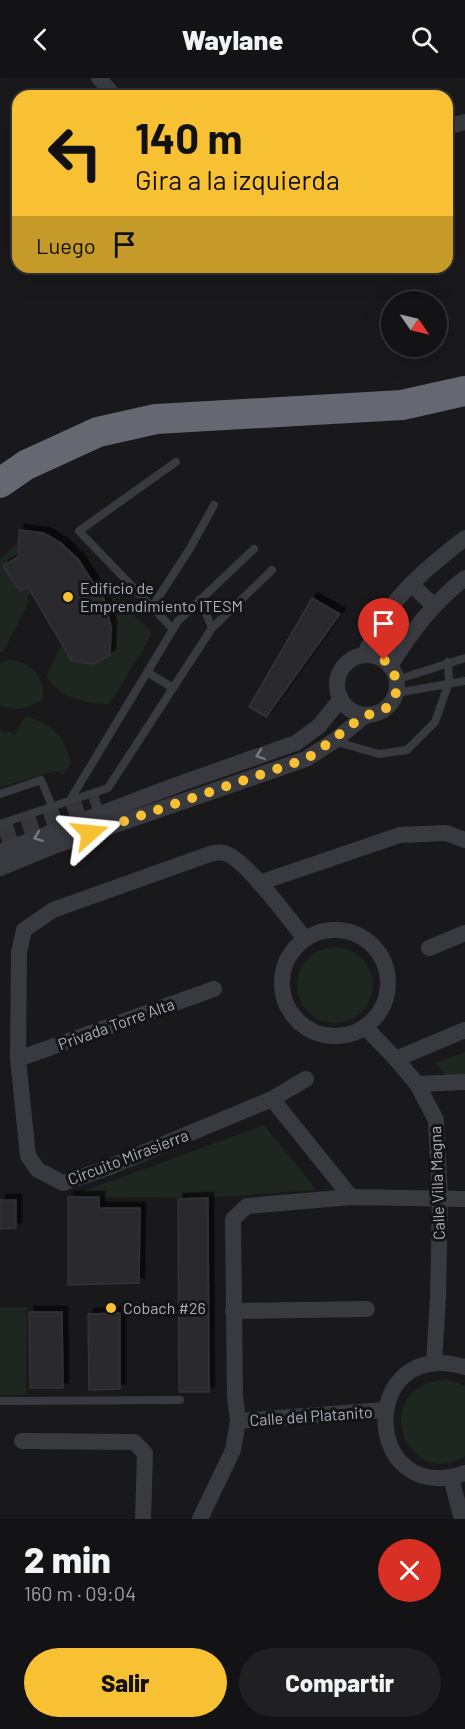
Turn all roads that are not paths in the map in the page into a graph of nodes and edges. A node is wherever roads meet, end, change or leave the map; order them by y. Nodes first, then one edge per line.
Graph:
1 (99, 78) edge
2 (109, 90) edge
3 (465, 391) edge
4 (176, 462) dead end
5 (0, 483) edge
6 (213, 505) dead end
7 (465, 538) edge
8 (254, 549) dead end
9 (272, 570) dead end
10 (465, 578) edge
11 (411, 584) junction
12 (200, 599) junction
13 (433, 605) junction
14 (152, 607) junction
15 (212, 628) junction
16 (173, 629) junction
17 (365, 655) junction
18 (465, 658) edge
19 (448, 662) junction
20 (147, 672) junction
21 (394, 680) junction
22 (465, 681) edge
23 (449, 682) junction
24 (173, 688) junction
25 (340, 699) junction
26 (366, 715) junction
27 (334, 741) junction
28 (296, 743) junction
29 (306, 759) junction
30 (180, 784) junction
31 (0, 794) edge
32 (70, 800) junction
33 (101, 803) tunnel mouth
34 (52, 806) junction
35 (0, 824) edge
36 (465, 840) edge
37 (0, 852) edge
38 (0, 868) edge
39 (259, 883) junction
40 (465, 933) edge
41 (305, 939) junction
42 (429, 948) dead end
43 (214, 989) dead end
44 (365, 1027) junction
45 (465, 1030) edge
46 (18, 1059) junction
47 (396, 1059) junction
48 (306, 1079) dead end
49 (465, 1082) edge
50 (417, 1084) junction
51 (272, 1099) junction
52 (351, 1197) junction
53 (440, 1199) junction
54 (465, 1200) edge
55 (367, 1309) dead end
56 (233, 1311) junction
57 (434, 1363) junction
58 (465, 1367) edge
59 (180, 1400) dead end
60 (0, 1401) edge
61 (385, 1410) junction
62 (238, 1421) junction
63 (22, 1440) dead end
64 (458, 1476) edge
65 (143, 1519) edge
66 (200, 1519) edge
67 (462, 1519) edge

1 - 2 street
3 - 5 highway
4 - 14 lane
6 - 14 lane
7 - 11 street
8 - 12 lane
9 - 15 lane
10 - 13 street
11 - 13 street
11 - 17 street
12 - 15 lane
12 - 16 lane
13 - 21 street
14 - 16 lane
15 - 24 lane
16 - 20 lane
17 - 21 street
17 - 25 street
18 - 19 lane
19 - 21 lane
19 - 23 lane
20 - 24 lane
20 - 32 lane
21 - 23 lane
21 - 26 street
22 - 23 lane
23 - 27 lane
24 - 32 lane
25 - 26 street
25 - 28 street
26 - 27 street
27 - 29 street
28 - 29 street
28 -> 30 street
29 - 38 street
30 - 33 street
30 -> 37 street
31 - 34 lane
32 - 34 lane
34 - 35 lane
36 - 39 street
39 - 41 street
39 - 46 street, Circuito Mirasierra
40 - 42 street
41 - 44 street
41 - 44 street
43 - 46 street, Privada Torre Alta
44 - 47 street, Calle Villa Magna
45 - 47 street
46 - 51 street, Circuito Mirasierra
47 - 50 street, Calle Villa Magna
48 - 51 street, Circuito Mirasierra
49 - 50 street
50 - 53 street, Calle Villa Magna
51 - 52 street
52 - 53 street
52 - 56 street
53 - 54 street
53 - 57 street, Calle Villa Magna
55 - 56 street
56 - 62 street
57 - 58 street
57 - 61 street
59 - 60 lane
61 - 62 street, Calle del Platanito
61 - 64 street
62 - 66 street
63 - 65 street
64 - 67 street

